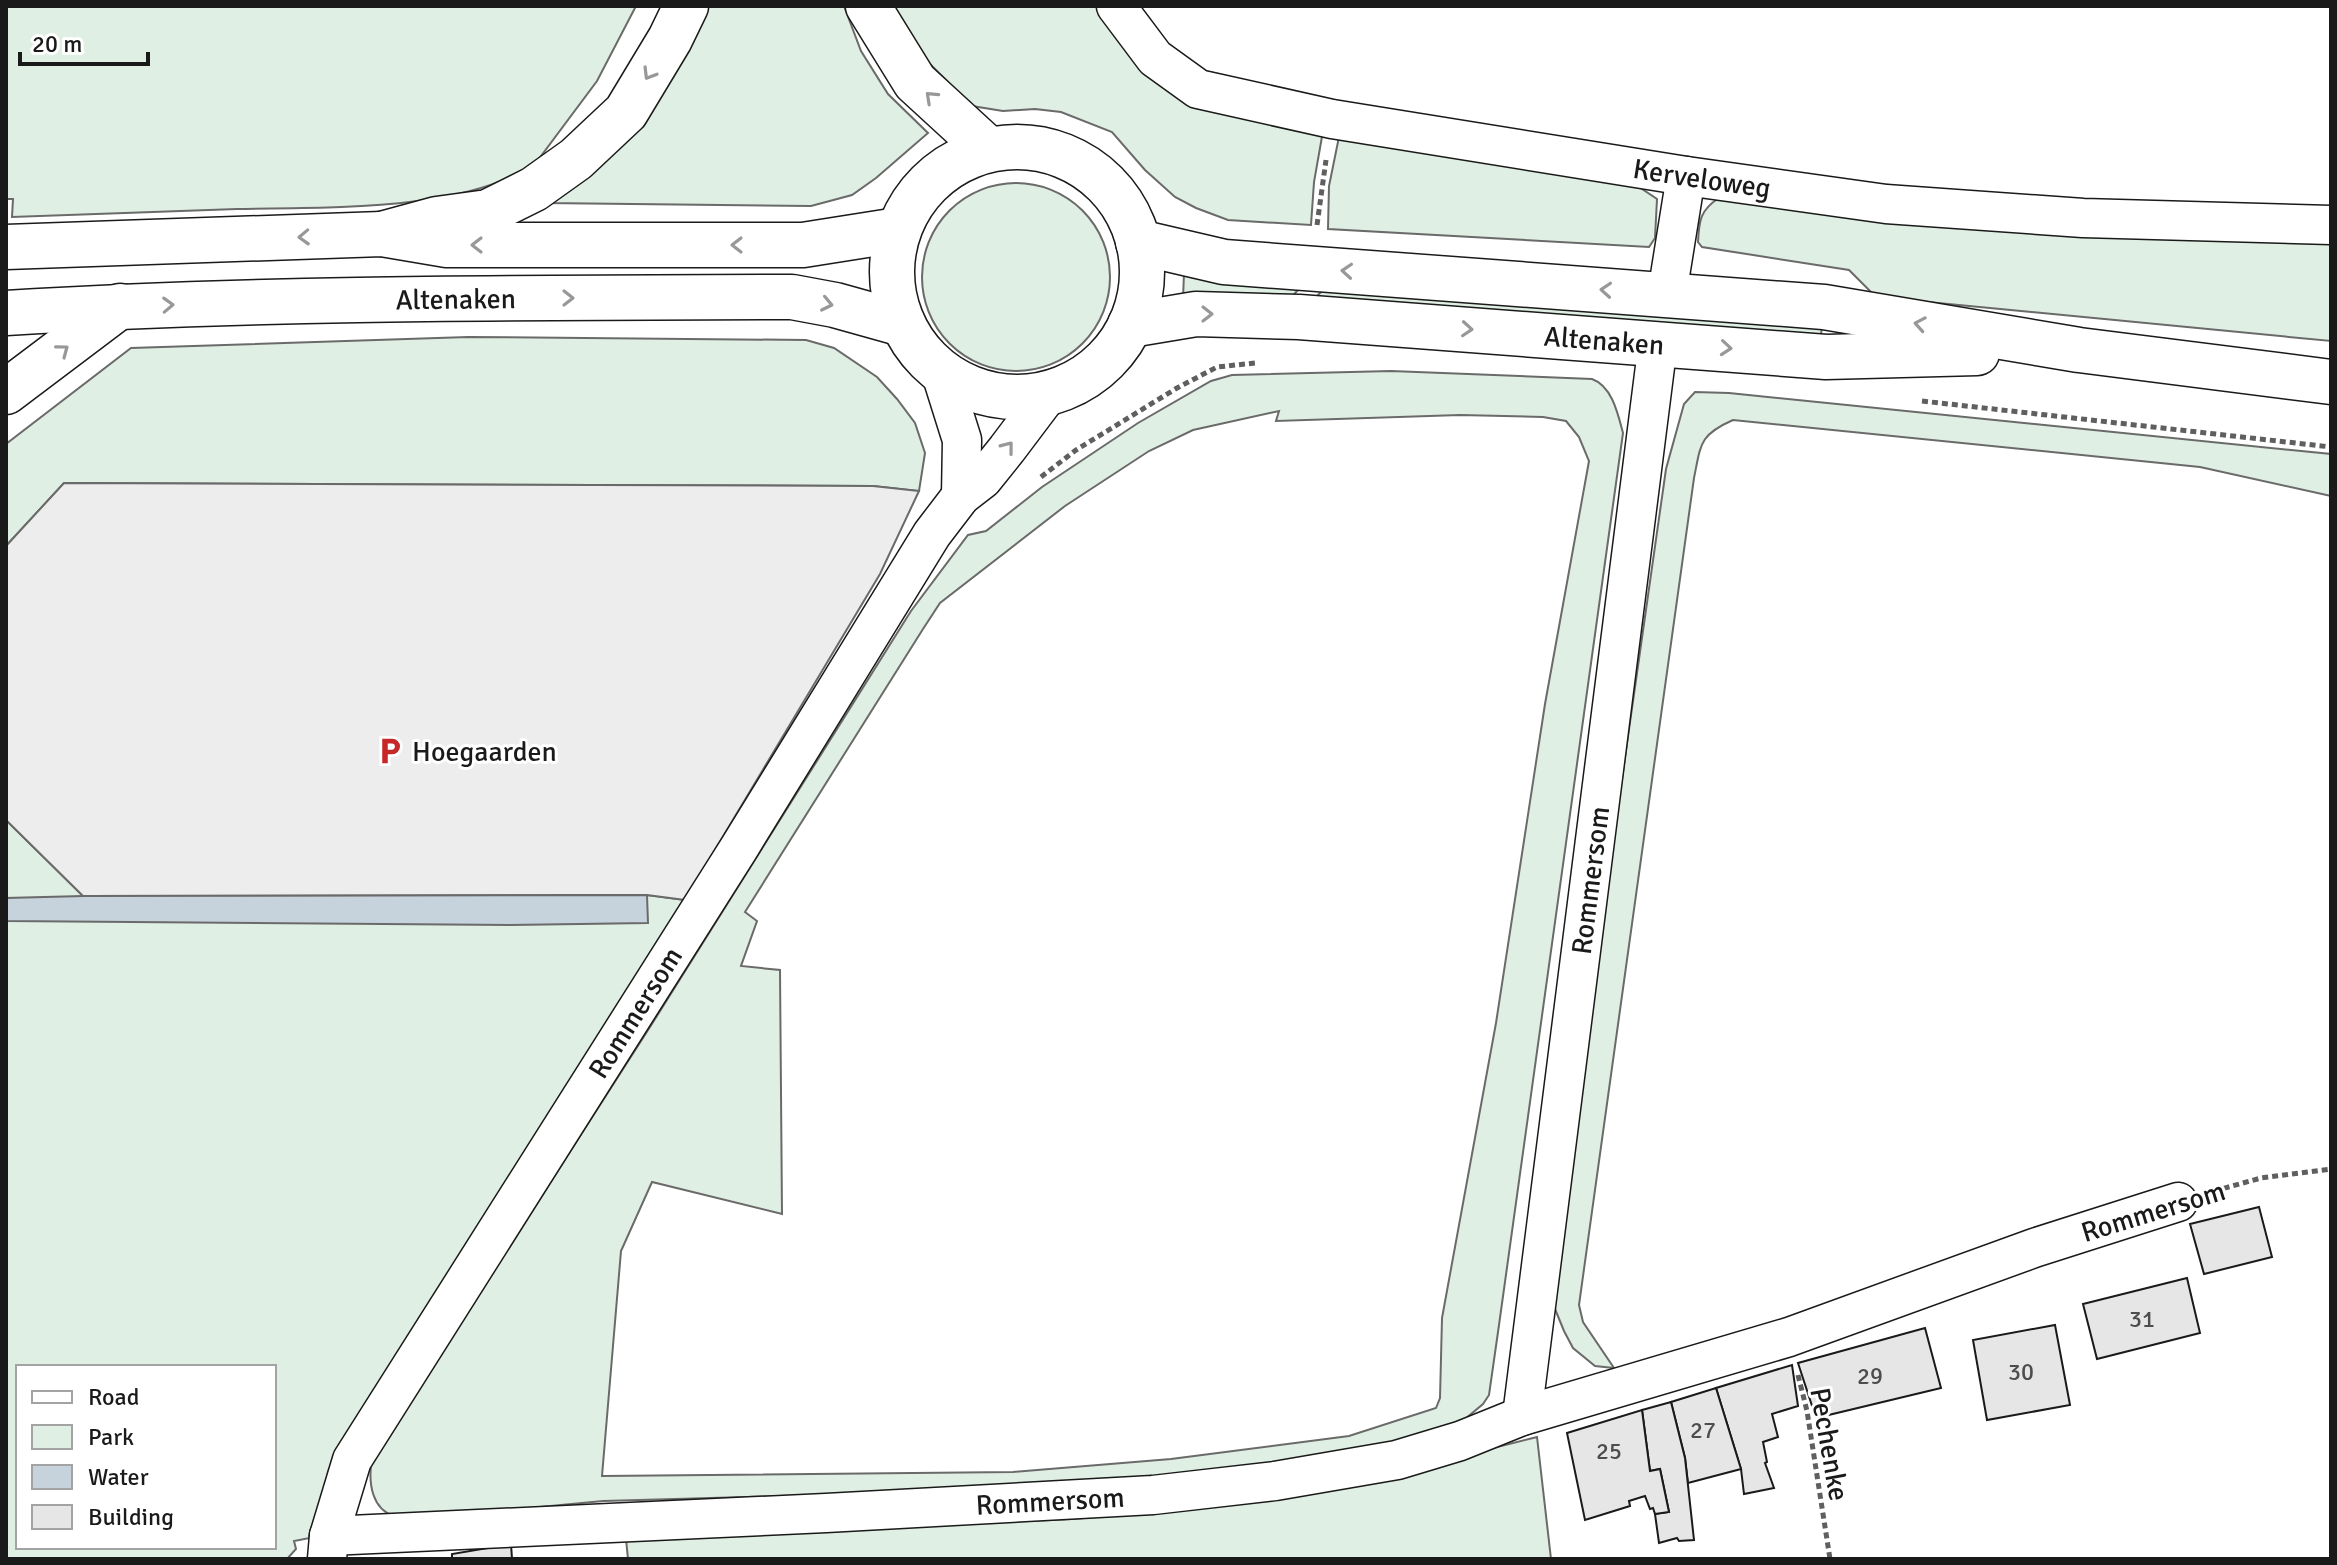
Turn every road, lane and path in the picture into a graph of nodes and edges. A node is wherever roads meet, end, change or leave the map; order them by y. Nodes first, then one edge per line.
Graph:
1 (686, 6) edge
2 (868, 6) edge
3 (1116, 6) edge
4 (988, 149) junction
5 (1686, 176) junction
6 (2331, 225) edge
7 (898, 230) junction
8 (382, 234) junction
9 (1138, 242) junction
10 (6, 247) edge
11 (1667, 294) junction
12 (120, 306) junction
13 (6, 313) edge
14 (903, 324) junction
15 (1130, 325) junction
16 (1658, 343) junction
17 (2079, 350) junction
18 (1264, 362) dead end
19 (940, 370) junction
20 (2331, 382) edge
21 (6, 392) edge
22 (1050, 392) junction
23 (1910, 400) dead end
24 (2331, 447) edge
25 (1039, 478) dead end
26 (961, 496) junction
27 (2331, 1169) edge
28 (2178, 1202) joint
29 (1789, 1337) junction
30 (1522, 1416) junction
31 (328, 1548) edge
32 (1830, 1559) edge

1 -> 8 main road
4 -> 2 main road
3 - 5 street, Kerveloweg
4 - 7 main road
4 - 9 main road
5 - 6 street, Kerveloweg
5 - 11 street
7 -> 8 main road, Altenaken
7 - 14 main road
8 -> 10 main road, Altenaken
11 -> 9 main road, Altenaken
9 - 15 main road
17 -> 11 main road, Altenaken
12 - 13 main road, Altenaken
12 -> 14 main road, Altenaken
21 -> 12 main road
14 - 19 main road
15 -> 16 main road, Altenaken
15 - 22 main road
16 -> 17 main road, Altenaken
16 - 30 street, Rommersom
17 - 20 main road, Altenaken
18 - 25 path
19 - 22 main road
19 - 26 street
26 -> 22 street, Rommersom
23 - 24 path
26 - 31 street, Rommersom
27 - 28 path, Rommersom
28 - 29 street, Rommersom
29 - 30 street, Rommersom
29 - 32 path, Pechenke
30 - 31 street, Rommersom

